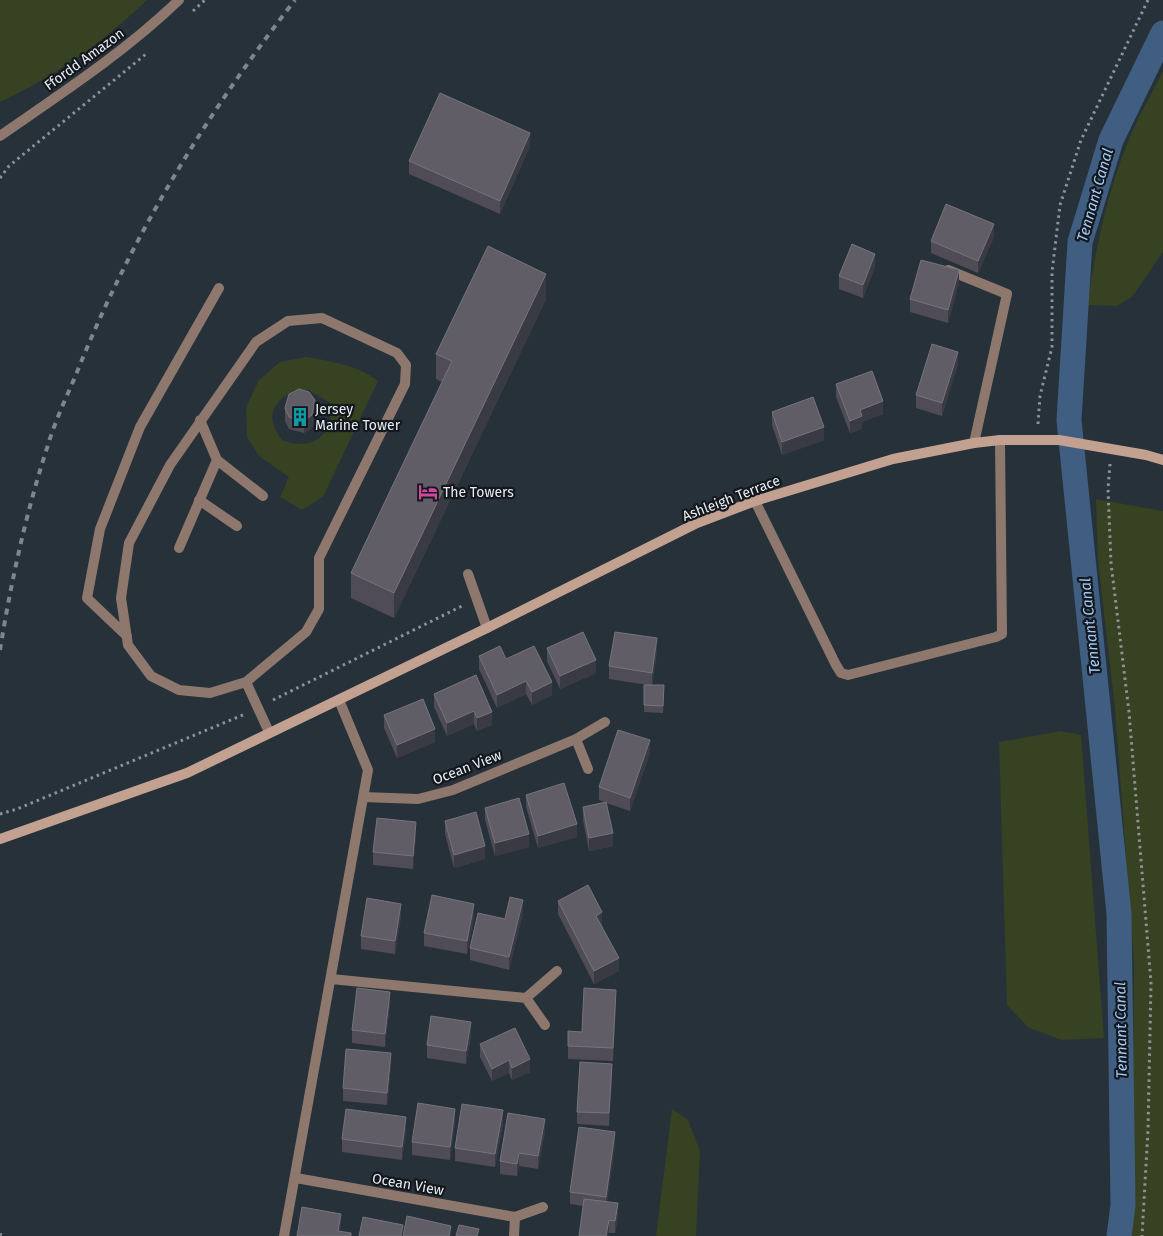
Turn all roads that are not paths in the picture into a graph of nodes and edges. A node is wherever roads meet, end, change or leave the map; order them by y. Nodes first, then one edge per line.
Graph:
1 (179, 0) edge
2 (0, 136) edge
3 (938, 267) edge
4 (219, 288) dead end
5 (200, 420) junction
6 (1000, 440) junction
7 (974, 443) junction
8 (217, 460) junction
9 (1163, 460) edge
10 (263, 496) dead end
11 (199, 500) junction
12 (755, 501) junction
13 (237, 526) dead end
14 (179, 548) dead end
15 (468, 574) dead end
16 (487, 628) junction
17 (126, 636) junction
18 (246, 682) junction
19 (339, 700) junction
20 (605, 722) dead end
21 (269, 732) junction
22 (576, 739) junction
23 (588, 769) dead end
24 (364, 797) junction
25 (0, 839) edge
26 (557, 971) dead end
27 (331, 979) junction
28 (526, 998) junction
29 (545, 1025) dead end
30 (296, 1178) junction
31 (543, 1208) dead end
32 (516, 1216) junction
33 (284, 1236) edge
34 (514, 1236) edge

1 - 2 street, Ffordd Amazon
3 - 7 street
4 - 17 street
5 - 8 street
5 - 17 street
5 - 18 street
6 - 7 main road, Ashleigh Terrace
6 - 9 main road, Ashleigh Terrace
6 - 12 street
7 - 12 main road, Ashleigh Terrace
8 - 10 street
8 - 11 street
11 - 13 street
11 - 14 street
12 - 16 main road, Ashleigh Terrace
15 - 16 street
16 - 19 main road, Ashleigh Terrace
17 - 18 street
18 - 21 street
19 - 21 main road, Ashleigh Terrace
19 - 24 street
20 - 22 street, Ocean View
21 - 25 main road, Ashleigh Terrace
22 - 23 street
22 - 24 street, Ocean View
24 - 27 street
26 - 28 street
27 - 28 street
27 - 30 street
28 - 29 street
30 - 32 street, Ocean View
30 - 33 street
31 - 32 street, Ocean View
32 - 34 street

